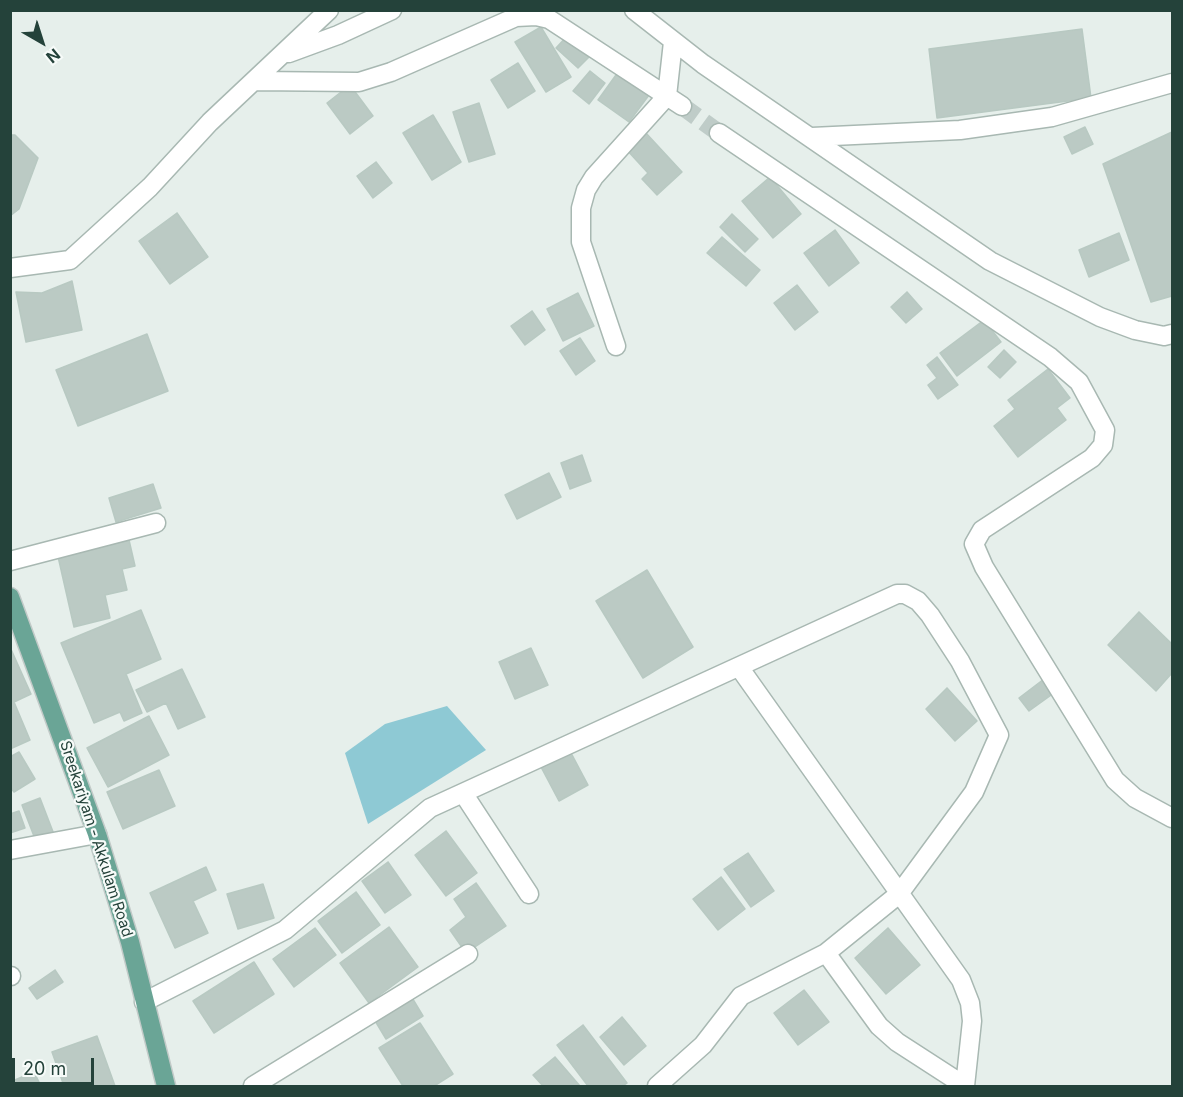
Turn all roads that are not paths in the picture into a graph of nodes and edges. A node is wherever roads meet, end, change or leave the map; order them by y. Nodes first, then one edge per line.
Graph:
1 (329, 10) edge
2 (392, 10) edge
3 (634, 10) edge
4 (673, 42) junction
5 (282, 56) junction
6 (255, 81) junction
7 (1173, 83) edge
8 (674, 101) junction
9 (719, 133) tunnel mouth
10 (812, 137) junction
11 (10, 268) edge
12 (1173, 334) edge
13 (616, 346) dead end
14 (156, 523) dead end
15 (10, 561) edge
16 (10, 597) edge
17 (738, 667) junction
18 (464, 793) junction
19 (1173, 818) edge
20 (97, 834) junction
21 (10, 850) edge
22 (529, 894) dead end
23 (899, 894) junction
24 (826, 952) junction
25 (468, 954) dead end
26 (144, 1002) junction
27 (166, 1086) edge
28 (253, 1086) edge
29 (657, 1086) edge
30 (965, 1086) edge

1 - 5 street
2 - 5 street
3 - 4 street
4 - 8 street
4 - 10 street
5 - 6 street
6 - 8 street
6 - 11 street
7 - 10 street
8 - 13 street
9 - 19 street
10 - 12 street
14 - 15 street
16 - 20 main road, Sreekariyam - Akkulam Road
17 - 18 street
17 - 23 street
17 - 23 street
18 - 22 street
18 - 26 street
20 - 21 street
20 - 26 main road, Sreekariyam - Akkulam Road
23 - 24 street
23 - 30 street
24 - 29 street
24 - 30 street
25 - 28 street
26 - 27 main road, Sreekariyam - Akkulam Road

